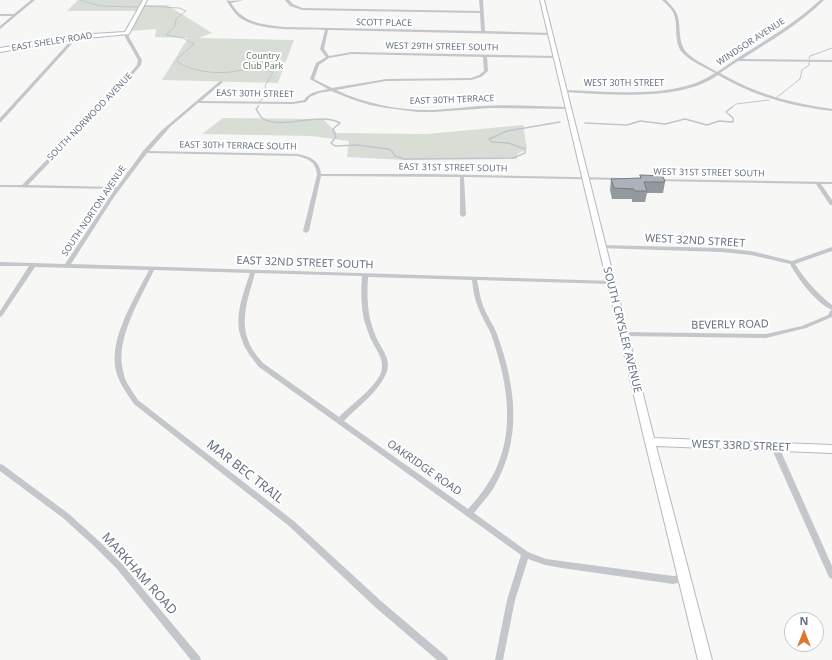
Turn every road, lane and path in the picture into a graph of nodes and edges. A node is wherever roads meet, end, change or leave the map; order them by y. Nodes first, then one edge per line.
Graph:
1 (32, 0) edge
2 (145, 0) edge
3 (242, 0) edge
4 (287, 0) edge
5 (481, 0) edge
6 (542, 0) edge
7 (664, 0) edge
8 (822, 0) edge
9 (228, 1) edge
10 (482, 12) junction
11 (0, 15) edge
12 (14, 15) junction
13 (0, 28) edge
14 (327, 29) junction
15 (127, 32) junction
16 (483, 33) junction
17 (551, 34) junction
18 (76, 37) junction
19 (0, 50) edge
20 (485, 56) junction
21 (328, 57) junction
22 (556, 57) junction
23 (738, 60) junction
24 (832, 62) edge
25 (717, 74) junction
26 (221, 82) dead end
27 (332, 89) junction
28 (684, 89) joint
29 (564, 91) junction
30 (199, 102) junction
31 (569, 108) junction
32 (832, 110) edge
33 (0, 120) edge
34 (145, 152) junction
35 (319, 174) junction
36 (462, 176) junction
37 (585, 179) junction
38 (628, 179) edge
39 (648, 180) edge
40 (818, 183) junction
41 (832, 183) edge
42 (0, 186) edge
43 (24, 186) junction
44 (118, 188) junction
45 (832, 204) edge
46 (463, 215) dead end
47 (306, 231) dead end
48 (602, 247) junction
49 (832, 249) edge
50 (792, 263) junction
51 (0, 264) edge
52 (34, 265) junction
53 (67, 266) junction
54 (152, 268) junction
55 (253, 271) junction
56 (365, 274) junction
57 (474, 278) junction
58 (610, 282) junction
59 (832, 308) edge
60 (832, 312) edge
61 (0, 315) edge
62 (623, 334) junction
63 (338, 421) junction
64 (650, 442) junction
65 (775, 447) junction
66 (832, 449) edge
67 (0, 467) edge
68 (469, 513) junction
69 (525, 554) junction
70 (832, 575) edge
71 (685, 578) junction
72 (197, 660) edge
73 (444, 660) edge
74 (499, 660) edge
75 (705, 660) edge

1 - 12 street
2 - 15 main road
3 - 9 street
4 - 10 street
5 - 10 street
6 - 17 main road, SOUTH CRYSLER AVENUE
7 - 25 street
8 - 23 street, WINDSOR AVENUE
9 - 14 street, SCOTT PLACE
10 - 16 street
11 - 12 street
12 - 13 street
14 - 16 street, SCOTT PLACE
14 - 21 street
15 - 18 main road, EAST SHELEY ROAD
15 - 43 street, SOUTH NORWOOD AVENUE
16 - 17 street, SCOTT PLACE
17 - 22 main road, SOUTH CRYSLER AVENUE
18 - 19 main road, EAST SHELEY ROAD
18 - 33 street
20 - 21 street, WEST 29TH STREET SOUTH
20 - 22 street, WEST 29TH STREET SOUTH
20 - 27 street, EAST 30TH STREET
21 - 27 street, EAST 30TH TERRACE
22 - 29 main road, SOUTH CRYSLER AVENUE
23 - 24 street
23 - 25 street, WINDSOR AVENUE
25 - 28 street, WINDSOR AVENUE
25 - 32 street
26 - 30 street, SOUTH NORTON AVENUE
27 - 30 street, EAST 30TH STREET
27 - 31 street, EAST 30TH TERRACE
28 - 29 street, WEST 30TH STREET
29 - 31 main road, SOUTH CRYSLER AVENUE
30 - 34 street, SOUTH NORTON AVENUE
31 - 37 main road, SOUTH CRYSLER AVENUE
34 - 35 street, EAST 30TH TERRACE SOUTH
34 - 44 street, SOUTH NORTON AVENUE
35 - 36 street, EAST 31ST STREET SOUTH
35 - 47 street
36 - 37 street, EAST 31ST STREET SOUTH
36 - 46 street
37 - 38 street
37 - 48 main road, SOUTH CRYSLER AVENUE
39 - 40 street, WEST 31ST STREET SOUTH
40 - 41 street, WEST 31ST STREET SOUTH
40 - 45 street
42 - 43 street
43 - 44 street
44 - 53 street, SOUTH NORTON AVENUE
48 - 50 street, WEST 32ND STREET
48 - 58 main road, SOUTH CRYSLER AVENUE
49 - 50 street
50 - 59 street
51 - 52 street, EAST 32ND STREET SOUTH
52 - 53 street, EAST 32ND STREET SOUTH
52 - 61 street
53 - 54 street, EAST 32ND STREET SOUTH
54 - 55 street, EAST 32ND STREET SOUTH
54 - 73 street, MAR BEC TRAIL
55 - 56 street, EAST 32ND STREET SOUTH
55 - 63 street, OAKRIDGE ROAD
56 - 57 street, EAST 32ND STREET SOUTH
56 - 63 street
57 - 58 street, EAST 32ND STREET SOUTH
57 - 68 street
58 - 62 main road, SOUTH CRYSLER AVENUE
60 - 62 street, BEVERLY ROAD
62 - 64 main road, SOUTH CRYSLER AVENUE
63 - 68 street, OAKRIDGE ROAD
64 - 65 main road, WEST 33RD STREET
64 - 71 main road, SOUTH CRYSLER AVENUE
65 - 66 main road, WEST 33RD STREET
65 - 70 street
67 - 72 street, MARKHAM ROAD
68 - 69 street, OAKRIDGE ROAD
69 - 71 street, OAKRIDGE ROAD
69 - 74 street
71 - 75 main road, SOUTH CRYSLER AVENUE

